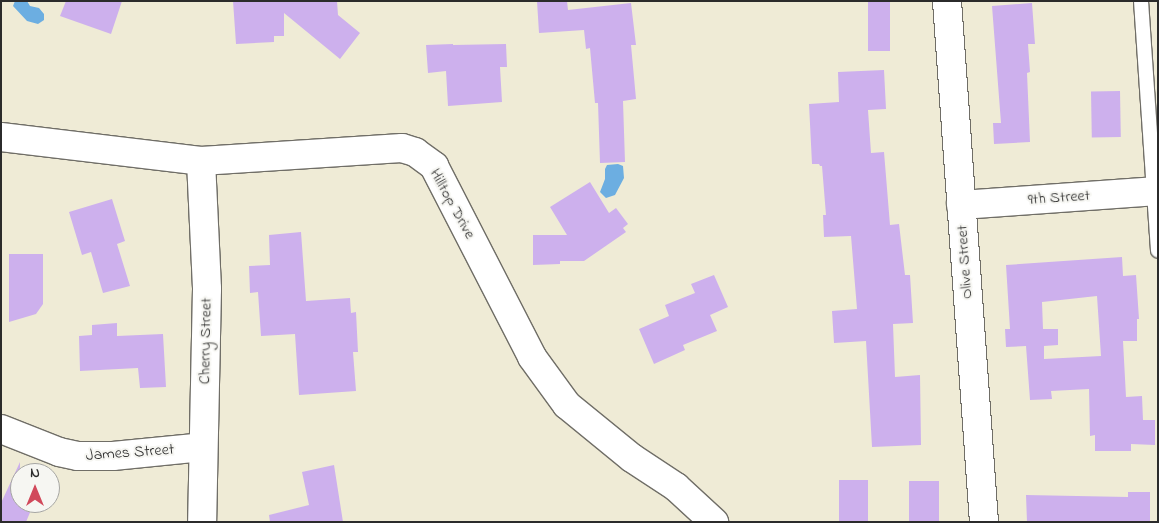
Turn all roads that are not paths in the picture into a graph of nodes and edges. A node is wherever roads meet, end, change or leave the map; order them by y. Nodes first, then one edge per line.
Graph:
1 (947, 1) edge
2 (1141, 1) edge
3 (1, 137) edge
4 (201, 161) junction
5 (1156, 192) edge
6 (961, 205) junction
7 (1158, 250) edge
8 (1, 429) edge
9 (203, 447) junction
10 (202, 522) edge
11 (714, 522) edge
12 (984, 522) edge

1 - 6 street, Olive Street
2 - 5 lane
3 - 4 street, Hilltop Drive
4 - 9 street, Cherry Street
4 - 11 street, Hilltop Drive
5 - 6 street, 9th Street
5 - 7 lane
6 - 12 street, Olive Street
8 - 9 street, James Street
9 - 10 street, Cherry Street

